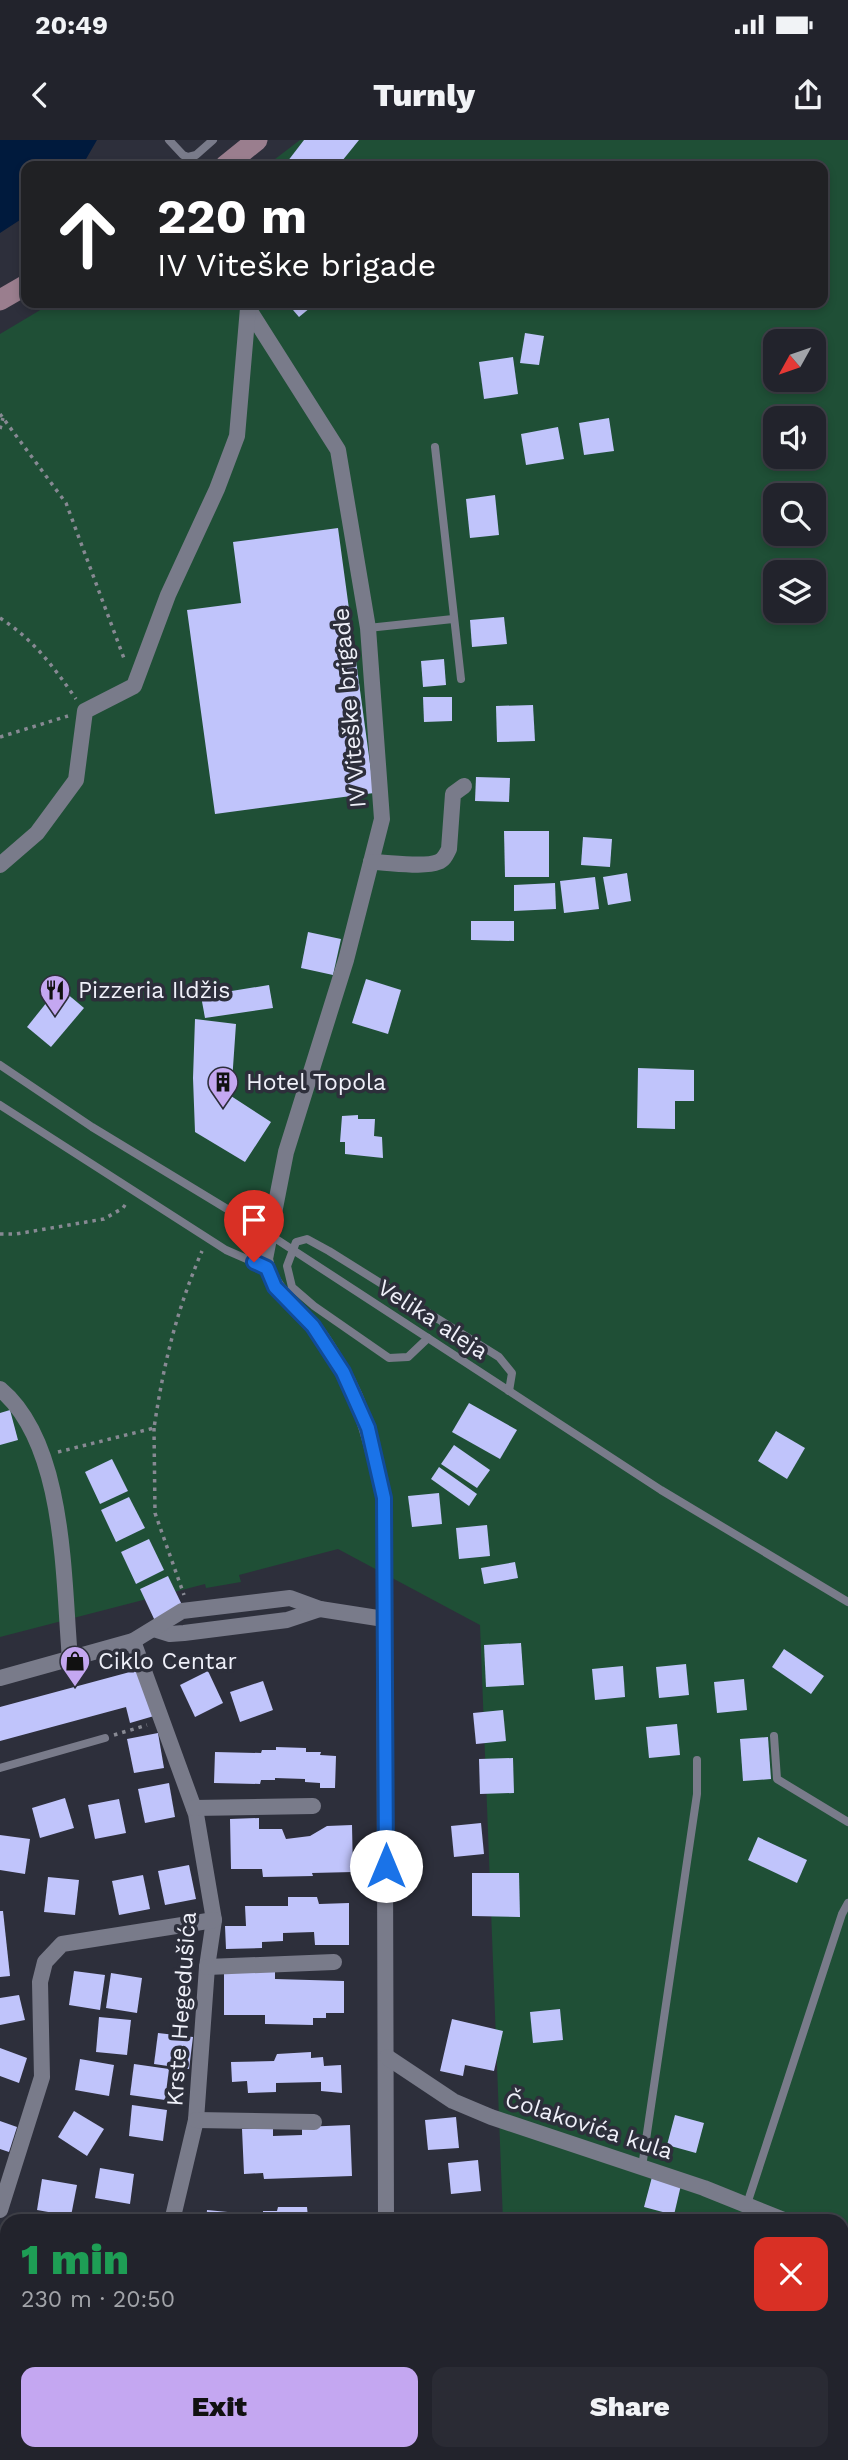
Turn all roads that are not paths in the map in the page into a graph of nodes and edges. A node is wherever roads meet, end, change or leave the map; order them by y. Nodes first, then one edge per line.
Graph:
1 (169, 140) edge
2 (213, 140) edge
3 (257, 140) edge
4 (233, 161) edge
5 (21, 288) edge
6 (0, 300) edge
7 (248, 308) edge
8 (250, 308) edge
9 (435, 447) dead end
10 (453, 619) junction
11 (368, 628) junction
12 (461, 679) dead end
13 (464, 786) dead end
14 (371, 862) junction
15 (0, 865) edge
16 (0, 1065) edge
17 (0, 1105) edge
18 (270, 1236) junction
19 (292, 1250) junction
20 (267, 1268) junction
21 (428, 1338) junction
22 (0, 1389) edge
23 (509, 1391) junction
24 (848, 1602) edge
25 (320, 1609) junction
26 (384, 1619) junction
27 (153, 1629) junction
28 (134, 1641) junction
29 (70, 1659) junction
30 (0, 1678) edge
31 (774, 1735) dead end
32 (105, 1738) road end
33 (697, 1760) dead end
34 (0, 1768) edge
35 (313, 1806) dead end
36 (194, 1808) junction
37 (848, 1822) edge
38 (848, 1903) edge
39 (214, 1920) junction
40 (334, 1962) dead end
41 (207, 1967) junction
42 (387, 2057) junction
43 (196, 2120) junction
44 (314, 2122) dead end
45 (642, 2167) junction
46 (747, 2204) junction
47 (0, 2210) edge
48 (174, 2214) edge
49 (386, 2214) edge
50 (770, 2214) edge

1 - 2 lane
3 - 4 street
5 - 6 street
7 - 15 street
8 - 11 street, IV Viteške brigade
9 - 10 lane
10 - 11 lane
10 - 12 lane
11 - 14 street, IV Viteške brigade
13 - 14 street
14 - 18 street, IV Viteške brigade
16 - 18 lane, Velika aleja
17 - 20 lane
18 - 19 lane, Velika aleja
18 - 20 street, IV Viteške brigade
19 - 21 lane, Velika aleja
19 - 21 lane
19 - 23 lane
20 - 26 street, IV Viteške brigade
21 - 23 lane, Velika aleja
22 - 29 street
23 - 24 lane, Velika aleja
25 - 26 street
25 - 27 street
25 - 27 street
26 - 42 street
27 - 28 street
28 - 29 street
28 - 36 street, Krste Hegedušića
29 - 30 street
31 - 37 lane
32 - 34 lane
33 - 45 lane
35 - 36 street
36 - 39 street, Krste Hegedušića
38 - 46 lane
39 - 41 street, Krste Hegedušića
39 - 47 street
40 - 41 street
41 - 43 street, Krste Hegedušića
42 - 45 street, Čolakovića kula
42 - 49 street
43 - 44 street
43 - 48 street, Krste Hegedušića
45 - 46 street, Čolakovića kula
46 - 50 street, Čolakovića kula

